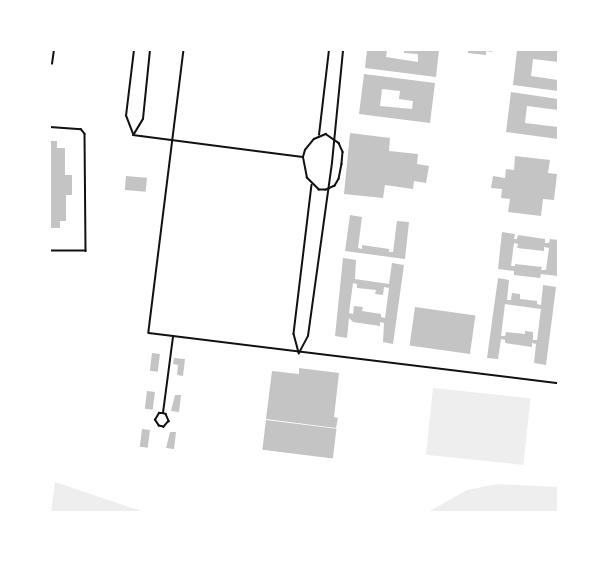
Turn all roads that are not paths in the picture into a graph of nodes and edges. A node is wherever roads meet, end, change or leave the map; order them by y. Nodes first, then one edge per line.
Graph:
1 (54, 50) edge
2 (134, 50) edge
3 (150, 50) edge
4 (184, 50) edge
5 (329, 50) edge
6 (343, 50) edge
7 (52, 64) dead end
8 (50, 127) edge
9 (133, 135) junction
10 (319, 136) junction
11 (333, 136) junction
12 (172, 140) junction
13 (303, 157) junction
14 (312, 185) junction
15 (326, 190) junction
16 (50, 251) edge
17 (173, 336) junction
18 (299, 353) junction
19 (558, 383) edge
20 (163, 413) junction

1 - 7 lane
2 - 9 lane
3 - 9 lane
4 - 12 lane
5 - 10 lane
6 - 11 lane
8 - 16 lane
9 - 12 lane
10 - 11 lane
10 - 13 lane
11 - 15 lane
11 - 15 lane
12 - 13 lane
12 - 17 lane
13 - 14 lane
14 - 15 lane
14 - 18 lane
15 - 18 lane
17 - 18 lane
17 - 20 lane
18 - 19 lane
20 - 20 lane

